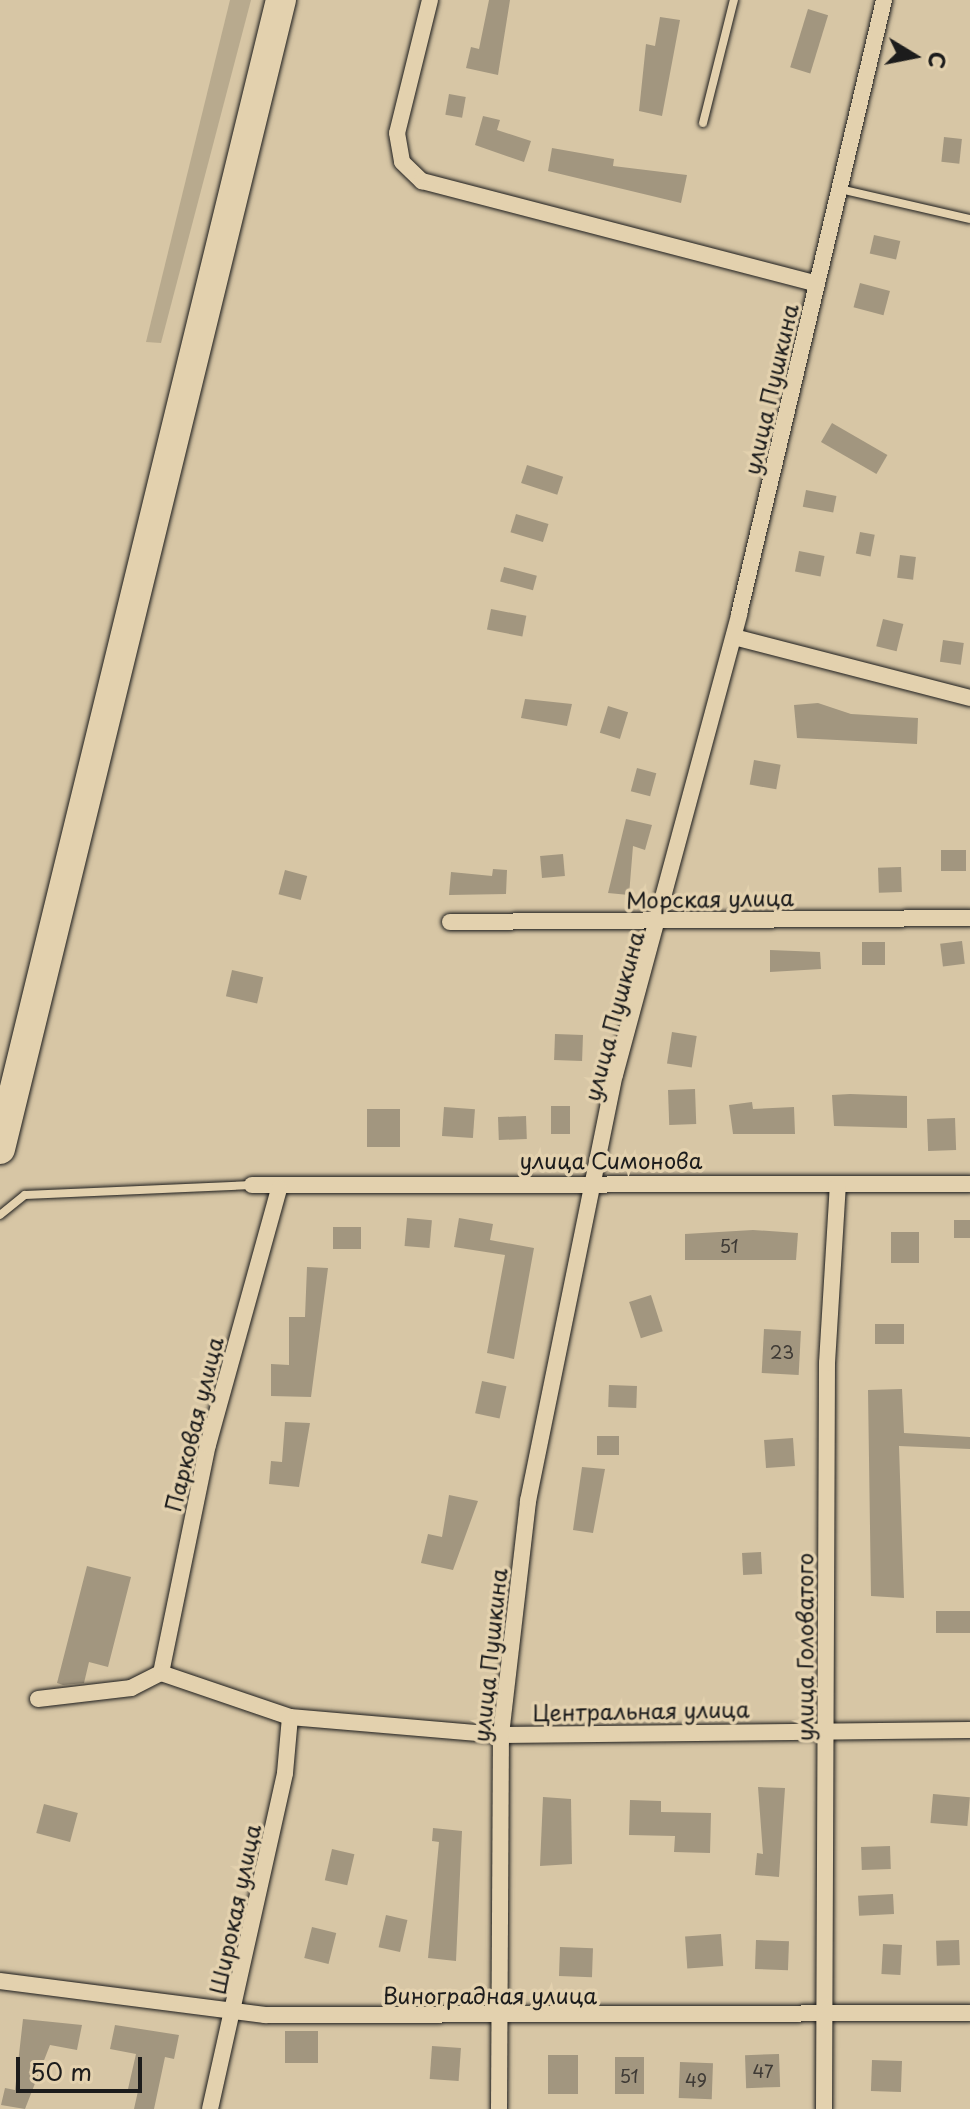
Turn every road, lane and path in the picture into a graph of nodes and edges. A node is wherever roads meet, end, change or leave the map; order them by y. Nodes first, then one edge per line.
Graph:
1 (281, 0) edge
2 (430, 0) edge
3 (734, 0) edge
4 (884, 0) edge
5 (703, 123) dead end
6 (839, 189) junction
7 (970, 219) edge
8 (817, 284) junction
9 (734, 637) junction
10 (970, 698) edge
11 (970, 918) edge
12 (661, 920) junction
13 (450, 922) dead end
14 (0, 1149) edge
15 (970, 1184) edge
16 (252, 1185) joint
17 (838, 1185) junction
18 (597, 1186) junction
19 (279, 1189) junction
20 (0, 1215) edge
21 (161, 1673) junction
22 (38, 1699) dead end
23 (290, 1717) junction
24 (825, 1729) junction
25 (970, 1730) edge
26 (501, 1735) junction
27 (7, 1980) edge
28 (234, 2012) junction
29 (970, 2013) edge
30 (827, 2015) junction
31 (499, 2018) junction
32 (210, 2109) edge
33 (499, 2109) edge
34 (824, 2109) edge

1 - 14 highway
2 - 8 street
3 - 5 lane
4 - 6 street, улица Пушкина
6 - 7 lane
6 - 8 street, улица Пушкина
8 - 9 street, улица Пушкина
9 - 10 street
9 - 12 street, улица Пушкина
11 - 12 street, Морская улица
12 - 13 street, Морская улица
12 - 18 street, улица Пушкина
15 - 17 street, улица Симонова
16 - 19 street, улица Симонова
16 - 20 lane
17 - 18 street, улица Симонова
17 - 24 street, улица Головатого
18 - 19 street, улица Симонова
18 - 26 street, улица Пушкина
19 - 21 street, Парковая улица
21 - 22 street
21 - 23 street, Центральная улица
23 - 26 street, Центральная улица
23 - 28 street, Широкая улица
24 - 25 street, Центральная улица
24 - 26 street, Центральная улица
24 - 30 street, улица Головатого
26 - 31 street, улица Пушкина
27 - 28 street, Виноградная улица
28 - 31 street, Виноградная улица
28 - 32 street, Широкая улица
29 - 30 street, Виноградная улица
30 - 31 street, Виноградная улица
30 - 34 street, улица Головатого
31 - 33 street, улица Пушкина

